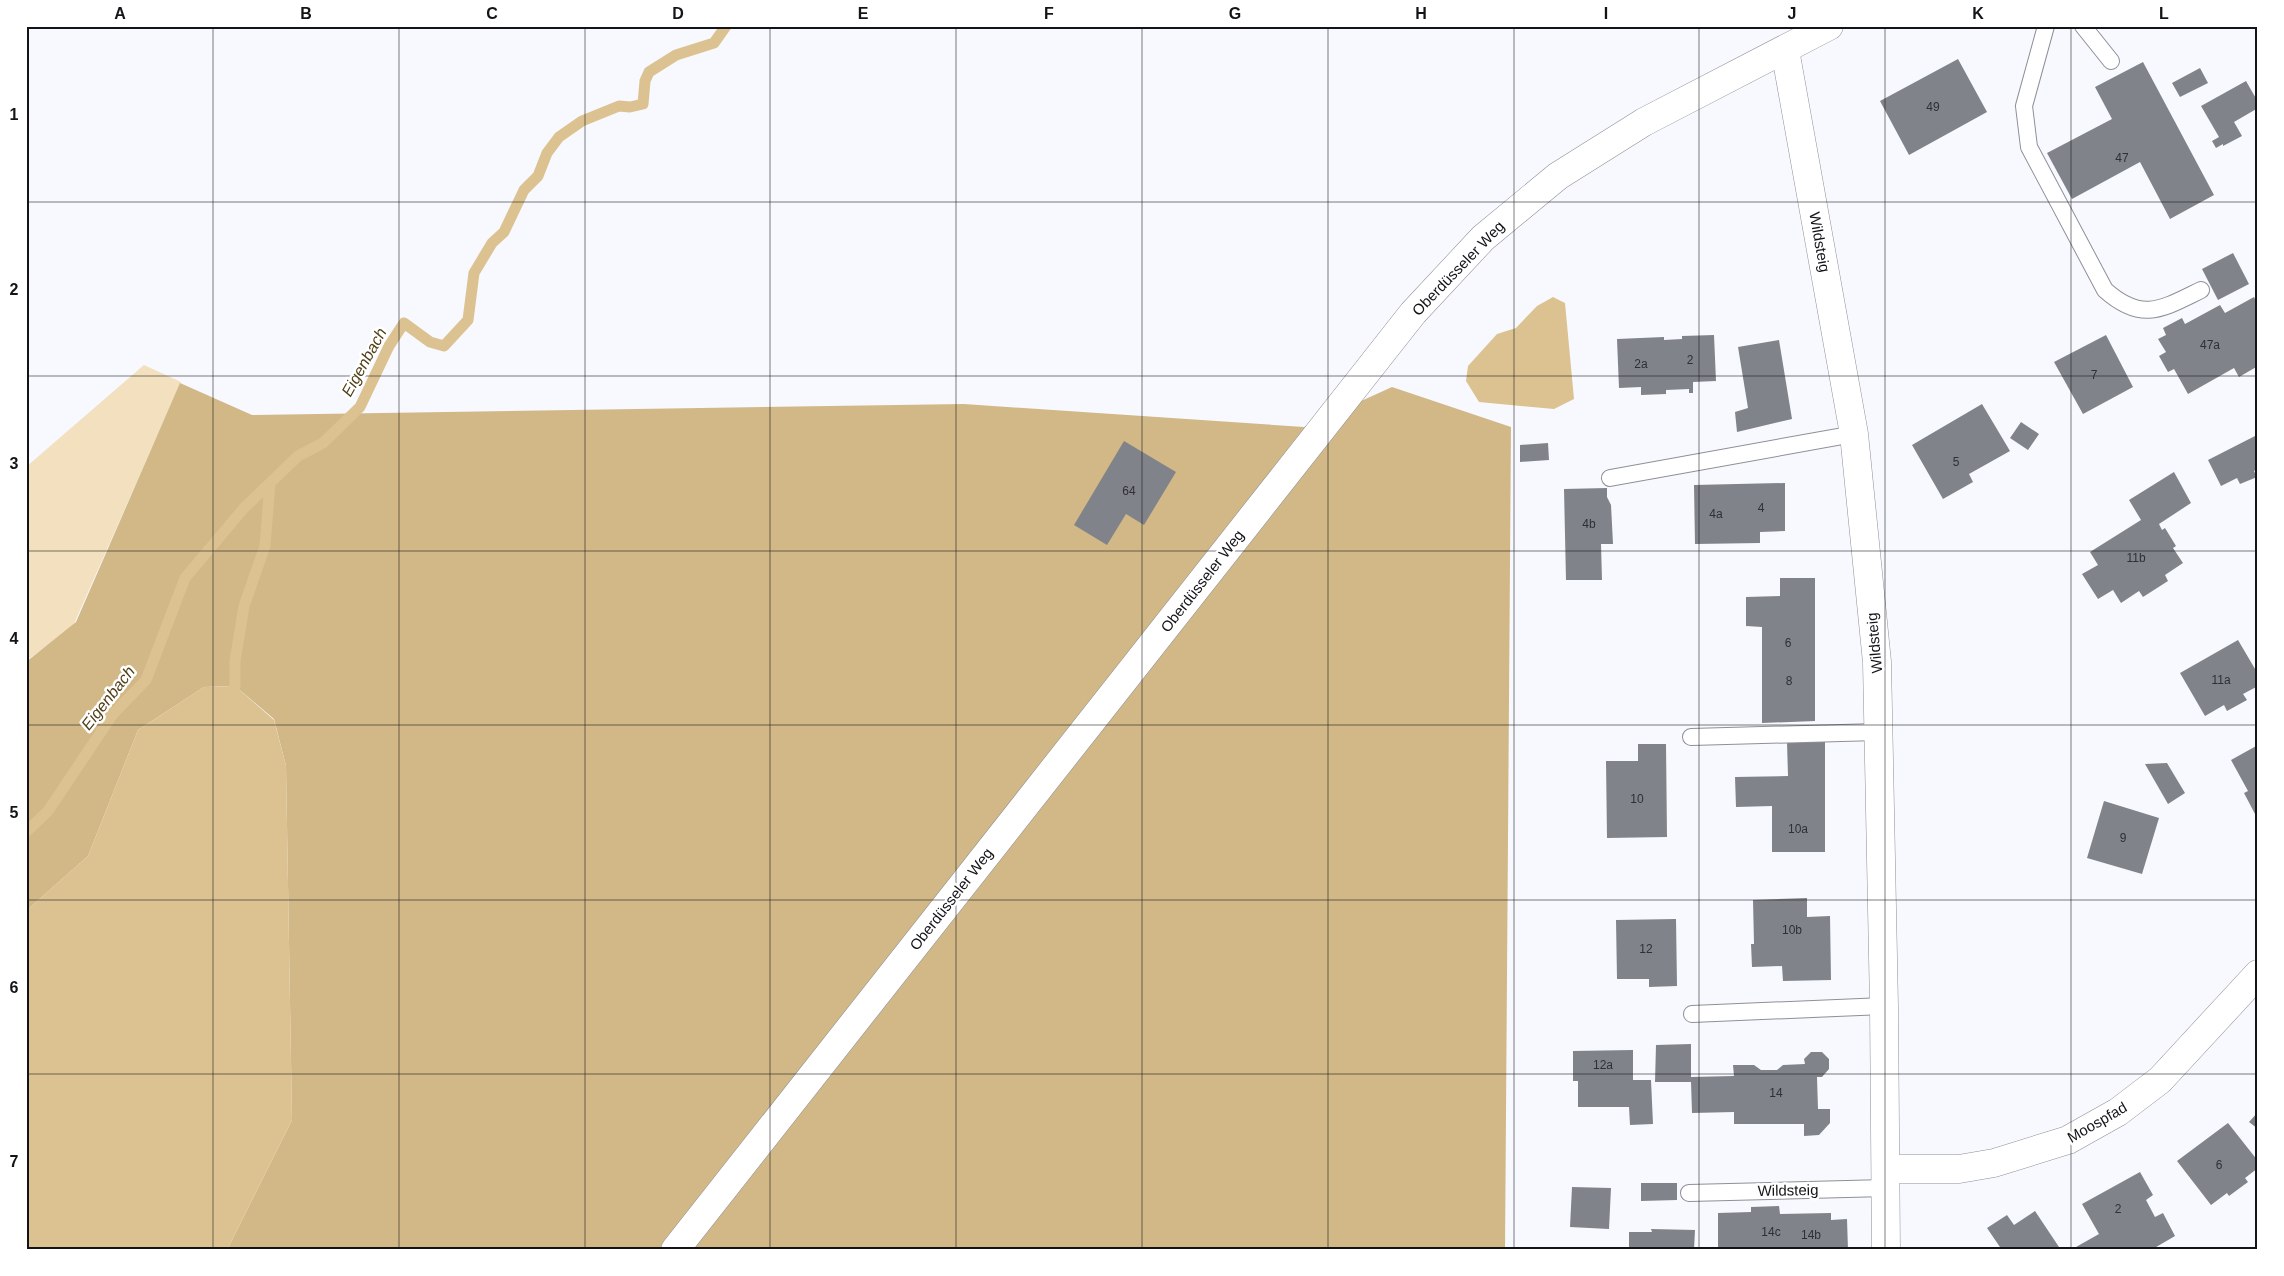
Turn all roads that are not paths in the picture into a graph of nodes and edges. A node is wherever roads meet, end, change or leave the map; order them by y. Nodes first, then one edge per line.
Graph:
1 (1829, 26) edge
2 (2046, 26) edge
3 (2083, 26) edge
4 (1785, 50) junction
5 (2111, 61) dead end
6 (2202, 290) dead end
7 (1854, 434) junction
8 (1610, 478) dead end
9 (1878, 732) junction
10 (1691, 737) dead end
11 (2258, 974) edge
12 (1884, 1006) junction
13 (1692, 1014) dead end
14 (1886, 1178) junction
15 (1689, 1193) dead end
16 (675, 1250) edge
17 (1886, 1250) edge

1 - 4 street, Oberdüsseler Weg
2 - 6 lane
3 - 5 lane
4 - 7 street, Wildsteig
4 - 16 street, Oberdüsseler Weg
7 - 8 lane
7 - 9 street, Wildsteig
9 - 10 lane
9 - 12 street, Wildsteig
11 - 14 street, Moospfad
12 - 13 lane
12 - 14 street, Wildsteig
14 - 15 lane, Wildsteig
14 - 17 street, Wildsteig

